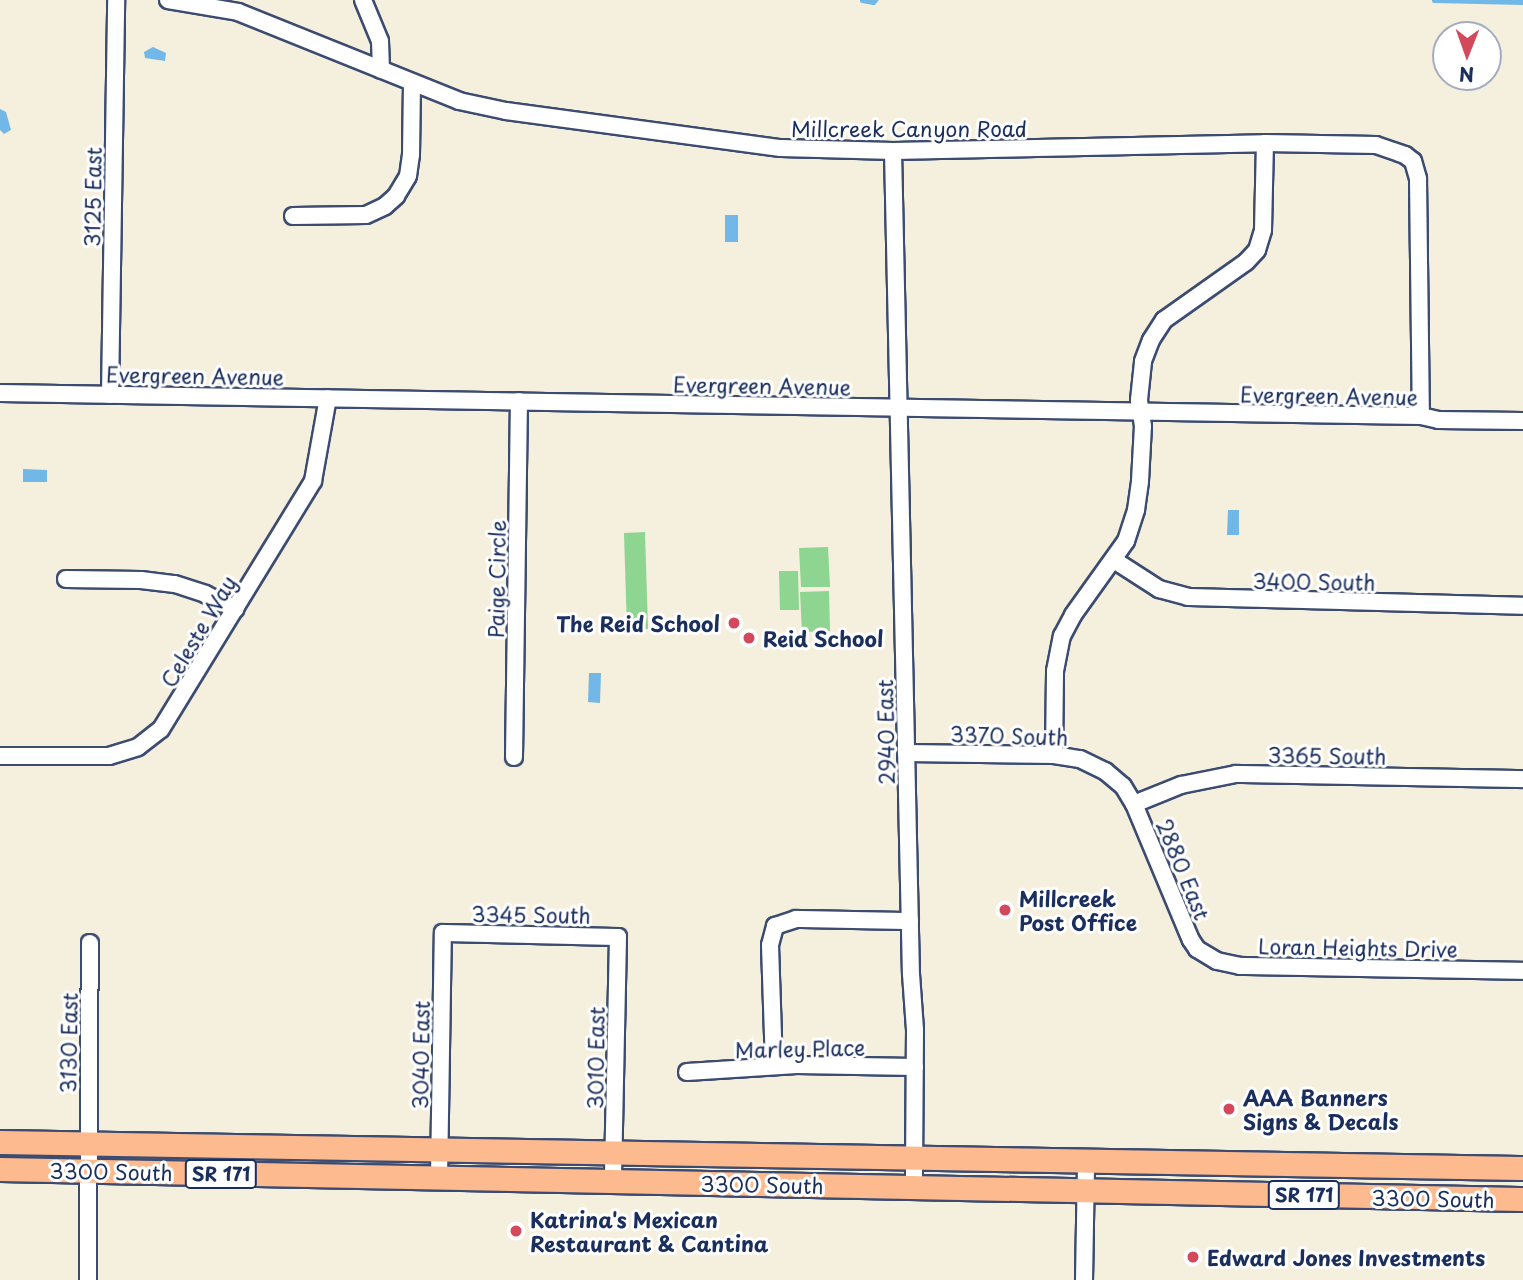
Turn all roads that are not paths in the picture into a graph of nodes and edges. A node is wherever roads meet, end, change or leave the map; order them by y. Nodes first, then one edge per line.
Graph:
1 (116, 0) edge
2 (168, 0) edge
3 (363, 0) edge
4 (381, 70) junction
5 (412, 83) junction
6 (1265, 143) junction
7 (893, 151) junction
8 (293, 216) dead end
9 (0, 393) edge
10 (110, 395) junction
11 (328, 398) junction
12 (519, 401) junction
13 (899, 408) junction
14 (1141, 412) junction
15 (1421, 416) junction
16 (1523, 421) edge
17 (1114, 560) junction
18 (66, 579) dead end
19 (1523, 606) edge
20 (236, 610) junction
21 (906, 753) junction
22 (0, 755) edge
23 (1054, 755) junction
24 (514, 757) dead end
25 (1523, 779) edge
26 (1134, 804) junction
27 (910, 921) junction
28 (443, 933) joint
29 (618, 937) joint
30 (90, 943) dead end
31 (1197, 949) joint
32 (1523, 971) edge
33 (774, 1066) junction
34 (915, 1068) junction
35 (687, 1072) dead end
36 (0, 1142) edge
37 (87, 1143) junction
38 (439, 1149) junction
39 (614, 1151) junction
40 (915, 1158) junction
41 (1086, 1160) junction
42 (1523, 1168) edge
43 (0, 1169) edge
44 (89, 1171) junction
45 (439, 1178) junction
46 (614, 1181) junction
47 (914, 1187) junction
48 (1086, 1191) junction
49 (1523, 1199) edge
50 (88, 1280) edge
51 (1084, 1280) edge

1 - 10 street, 3125 East
2 - 4 street, Millcreek Canyon Road
3 - 4 street
4 - 5 street, Millcreek Canyon Road
5 - 7 street, Millcreek Canyon Road
5 - 8 street
6 - 7 street, Millcreek Canyon Road
6 - 14 street
6 - 15 street, Millcreek Canyon Road
7 - 13 street, 2940 East
9 - 10 street, Evergreen Avenue
10 - 11 street, Evergreen Avenue
11 - 12 street, Evergreen Avenue
11 - 20 street, Celeste Way
12 - 13 street, Evergreen Avenue
12 - 24 street, Paige Circle
13 - 14 street, Evergreen Avenue
13 - 21 street, 2940 East
14 - 15 street, Evergreen Avenue
14 - 17 street
15 - 16 street, Evergreen Avenue
17 - 19 street, 3400 South
17 - 23 street
18 - 20 street
20 - 22 street, Celeste Way
21 - 23 street, 3370 South
21 - 27 street, 2940 East
23 - 26 street, 3370 South
25 - 26 street, 3365 South
26 - 31 street, 2880 East
27 - 33 street
27 - 34 street, 2940 East
28 - 29 street, 3345 South
28 - 38 street, 3040 East
29 - 39 street, 3010 East
30 - 37 street, 3130 East
31 - 32 street, Loran Heights Drive
33 - 34 street, Marley Place
33 - 35 street, Marley Place
34 - 40 street, 2940 East
36 - 37 main road, 3300 South / SR 171
37 - 38 main road, 3300 South / SR 171
37 - 44 street, 3130 East
38 - 39 main road, 3300 South / SR 171
38 - 45 street, 3040 East
39 - 40 main road, 3300 South / SR 171
39 - 46 street, 3010 East
40 - 41 main road, 3300 South / SR 171
40 - 47 street, 2940 East
41 - 42 main road, 3300 South / SR 171
41 - 48 street
43 - 44 main road, 3300 South / SR 171
44 - 45 main road, 3300 South / SR 171
44 - 50 street, 3130 East
45 - 46 main road, 3300 South / SR 171
46 - 47 main road, 3300 South / SR 171
47 - 48 main road, 3300 South / SR 171
48 - 49 main road, 3300 South / SR 171
48 - 51 street

